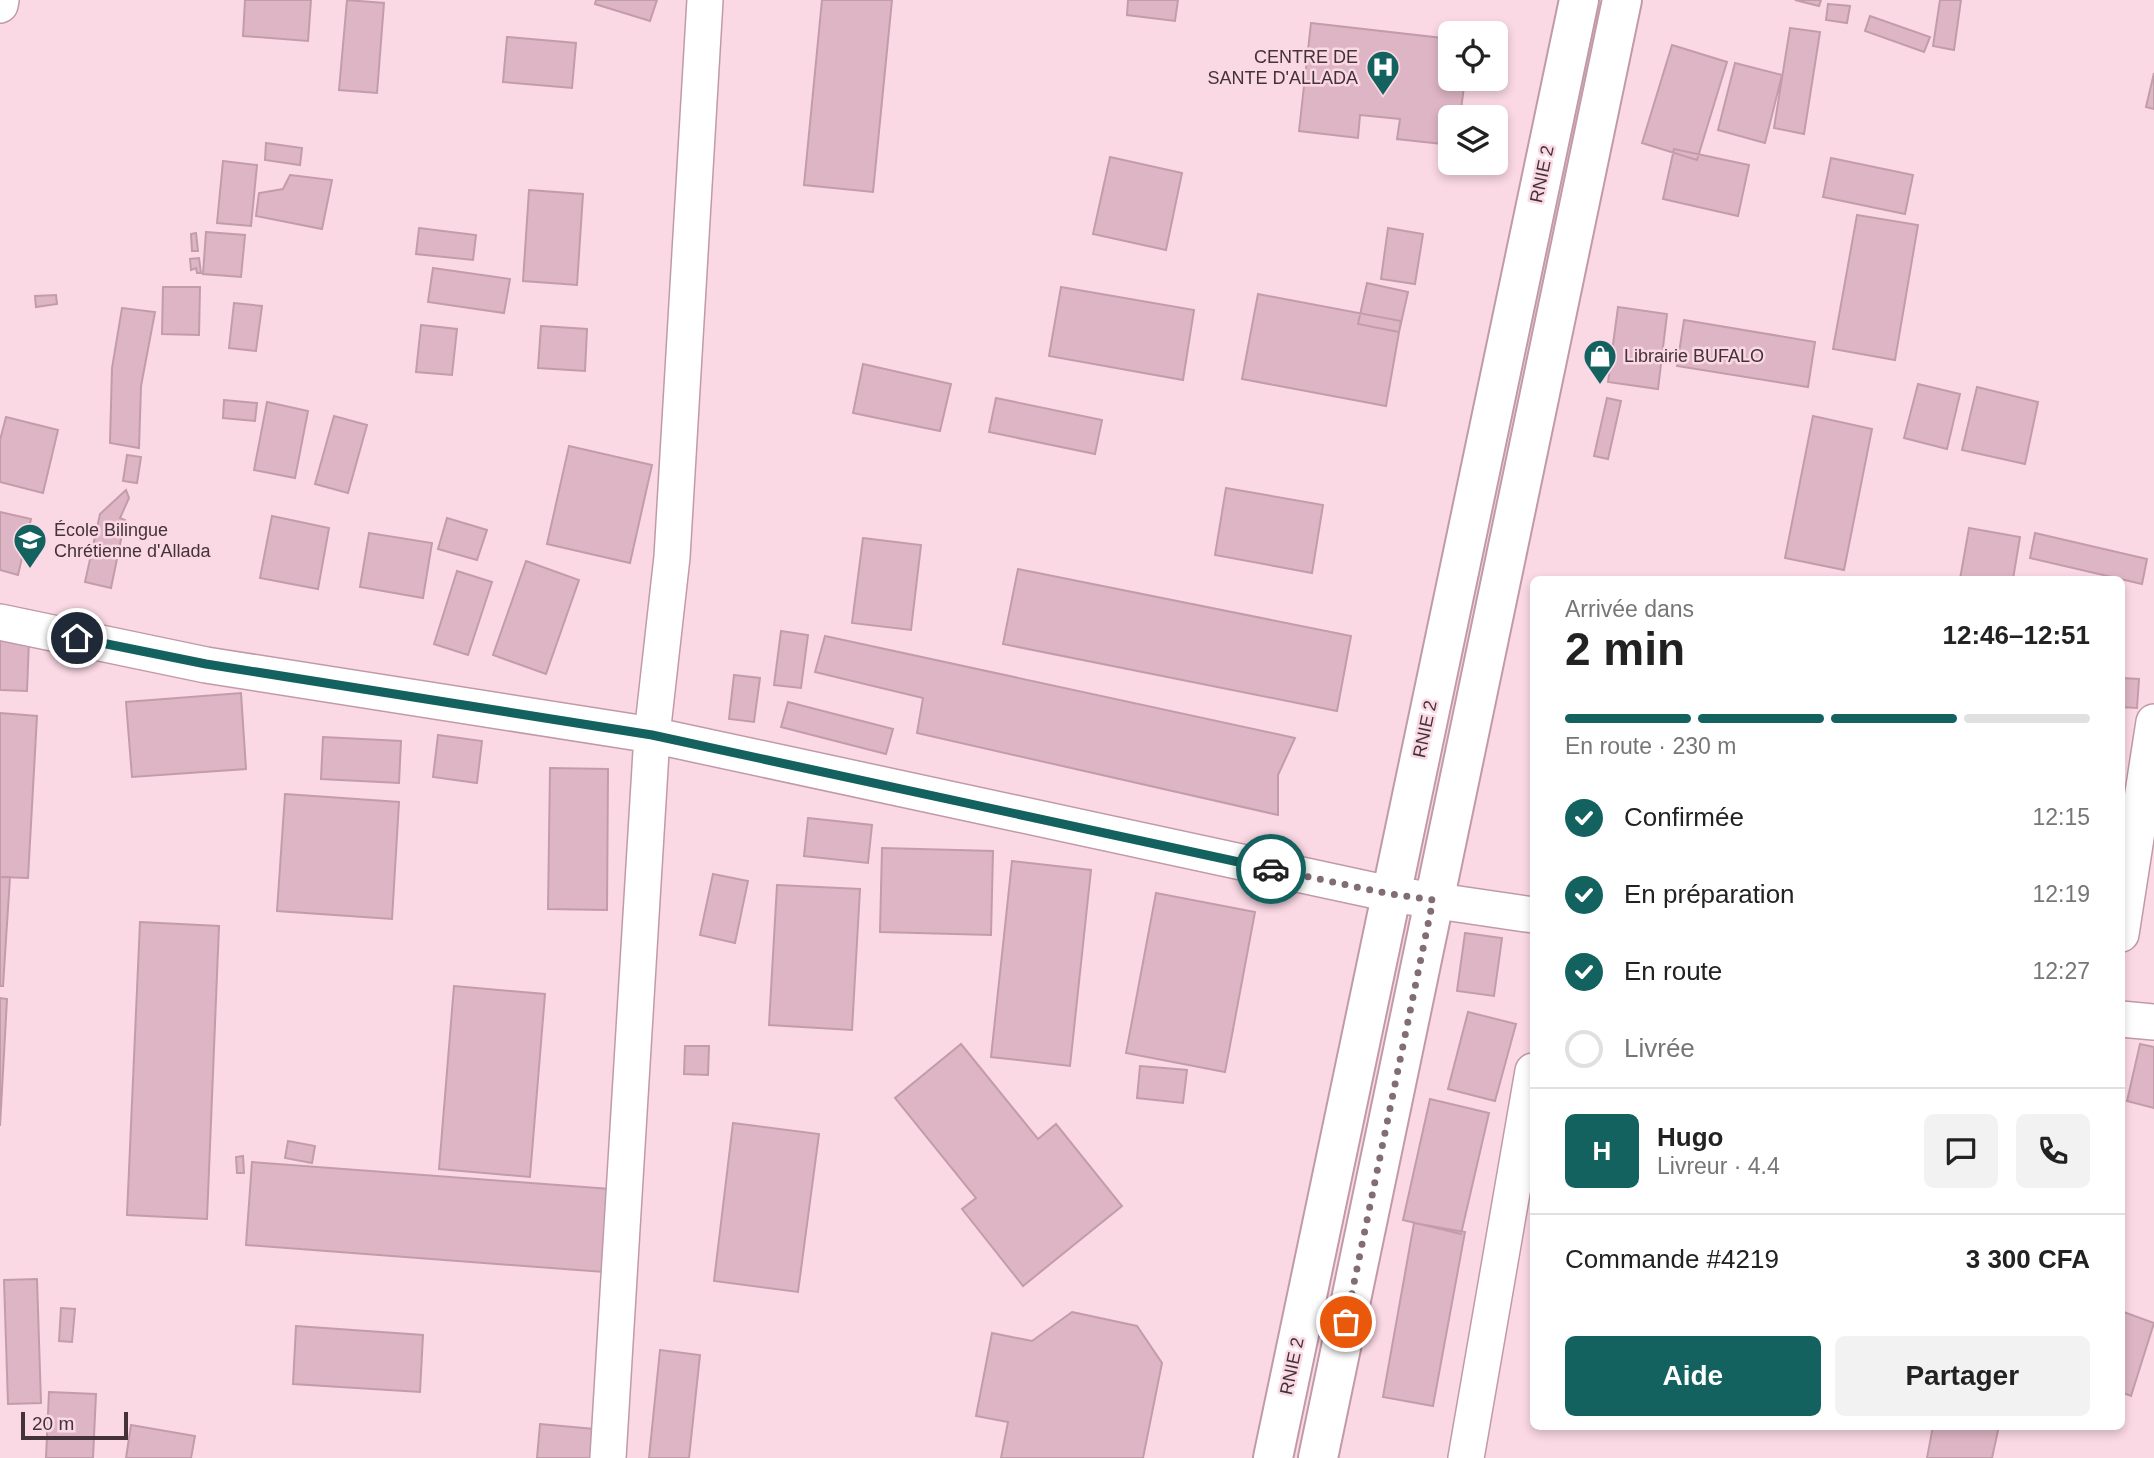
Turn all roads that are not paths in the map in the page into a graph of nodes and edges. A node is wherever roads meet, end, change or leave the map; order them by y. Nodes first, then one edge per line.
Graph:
1 (705, 0) edge
2 (1579, 0) edge
3 (1622, 0) edge
4 (0, 622) edge
5 (2154, 722) edge
6 (652, 735) junction
7 (1390, 894) junction
8 (1433, 900) junction
9 (2125, 908) edge
10 (1530, 915) edge
11 (2125, 1019) edge
12 (2154, 1022) edge
13 (1530, 1088) edge
14 (1274, 1454) edge
15 (1318, 1456) edge
16 (608, 1458) edge
17 (1466, 1458) edge

1 - 6 street
2 - 7 highway, RNIE 2 / RNIE 2
3 - 8 highway
4 - 6 street
5 - 9 street
6 - 7 street
6 - 16 street
7 - 8 street
7 - 14 highway, RNIE 2 / RNIE 2
8 - 10 street
8 - 15 highway
11 - 12 street
13 - 17 street
14 - 15 highway

